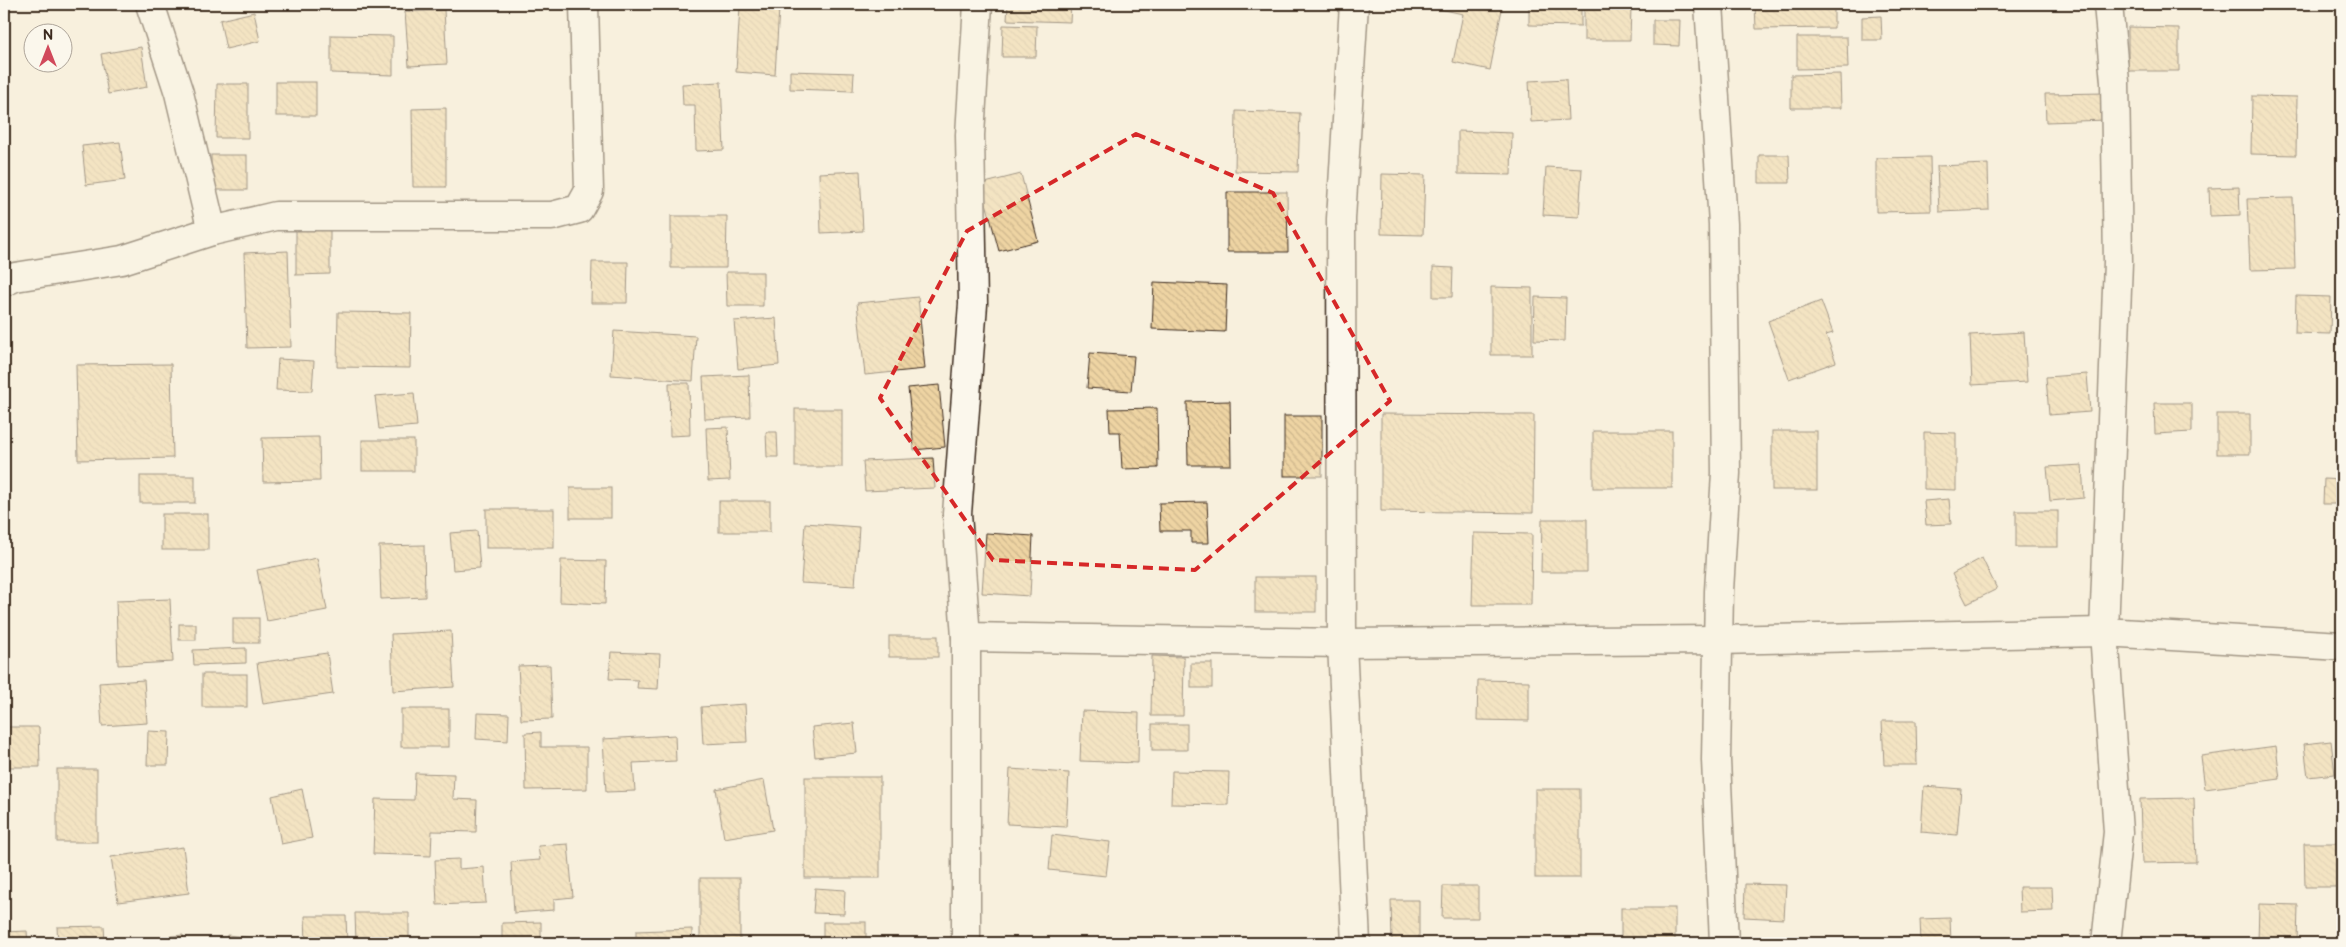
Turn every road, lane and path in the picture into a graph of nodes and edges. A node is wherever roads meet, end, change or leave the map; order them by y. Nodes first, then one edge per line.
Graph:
1 (150, 4) edge
2 (584, 4) edge
3 (978, 4) edge
4 (1354, 4) edge
5 (1709, 4) edge
6 (2108, 4) edge
7 (212, 232) junction
8 (4, 282) edge
9 (2104, 632) junction
10 (966, 637) junction
11 (1718, 640) junction
12 (1342, 643) junction
13 (2342, 646) edge
14 (966, 943) edge
15 (1356, 943) edge
16 (1724, 943) edge
17 (2106, 943) edge

1 - 7 street
2 - 7 street
3 - 10 street
4 - 12 street
5 - 11 street
6 - 9 street
7 - 8 street
9 - 11 street
9 - 13 street
9 - 17 street
10 - 12 street
10 - 14 street
11 - 12 street
11 - 16 street
12 - 15 street

